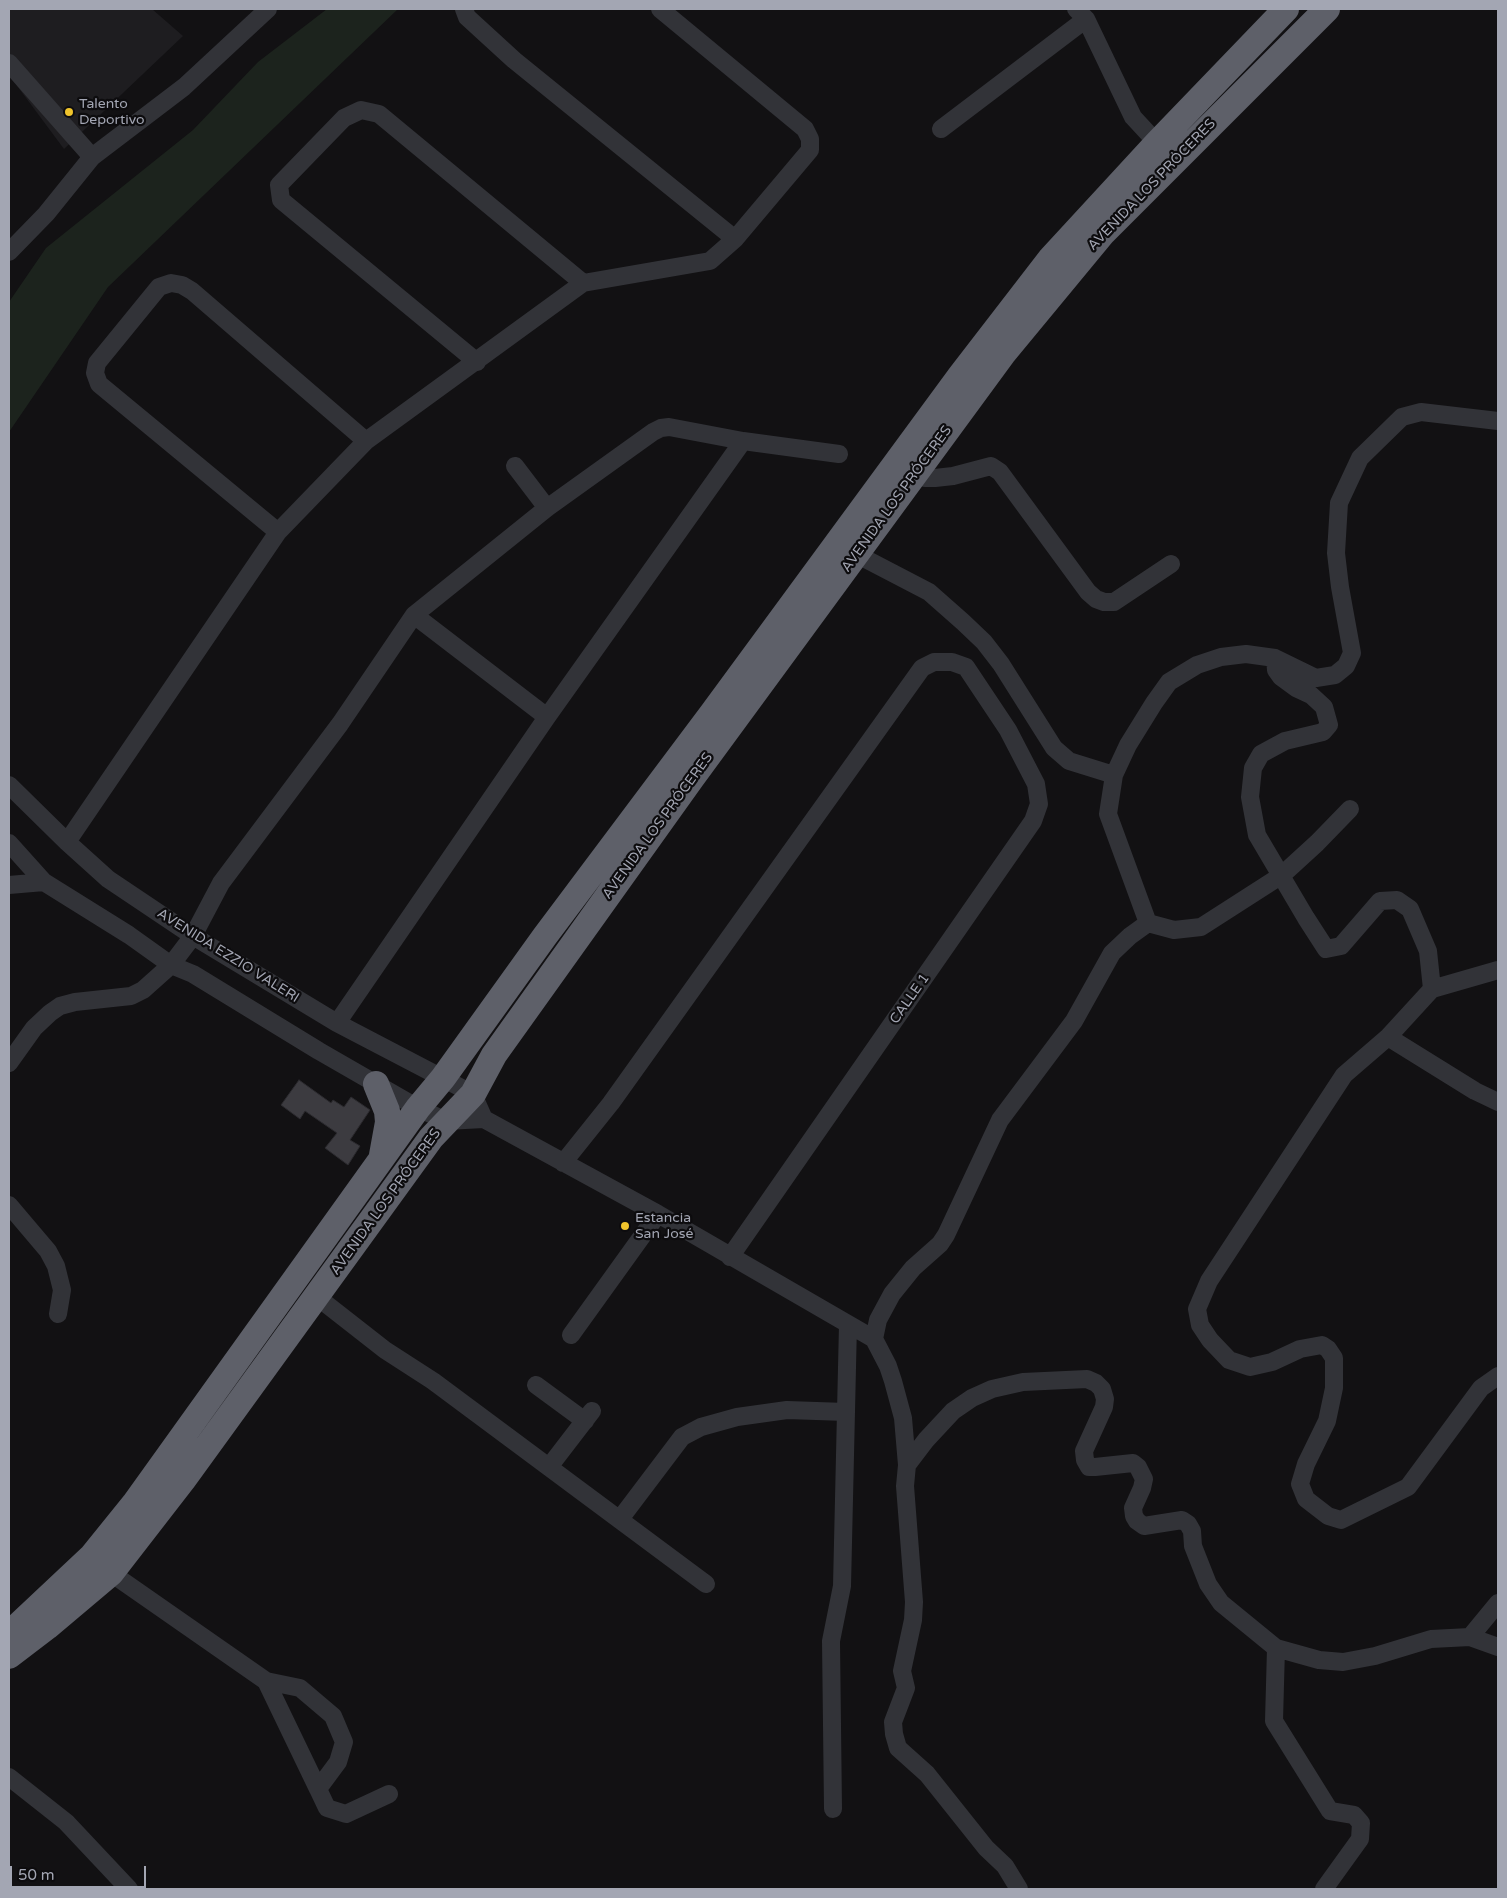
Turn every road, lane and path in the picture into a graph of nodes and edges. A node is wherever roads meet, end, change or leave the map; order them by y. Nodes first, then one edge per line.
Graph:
1 (268, 9) edge
2 (464, 9) edge
3 (660, 9) edge
4 (1286, 9) edge
5 (1327, 9) edge
6 (1081, 14) edge
7 (9, 64) edge
8 (941, 129) dead end
9 (1157, 143) junction
10 (92, 156) junction
11 (735, 239) junction
12 (9, 252) edge
13 (583, 283) junction
14 (477, 362) junction
15 (1498, 421) edge
16 (366, 441) junction
17 (743, 441) junction
18 (839, 454) dead end
19 (515, 466) dead end
20 (915, 473) junction
21 (547, 508) junction
22 (278, 532) junction
23 (856, 554) junction
24 (1171, 564) dead end
25 (414, 615) junction
26 (1275, 658) junction
27 (547, 717) junction
28 (1114, 775) junction
29 (9, 785) edge
30 (1350, 809) dead end
31 (67, 842) junction
32 (9, 843) edge
33 (1282, 875) junction
34 (44, 882) junction
35 (9, 885) edge
36 (1148, 923) junction
37 (193, 936) junction
38 (171, 966) junction
39 (1498, 970) edge
40 (1432, 989) junction
41 (337, 1023) junction
42 (1388, 1037) junction
43 (9, 1063) edge
44 (443, 1078) junction
45 (376, 1084) junction
46 (472, 1094) junction
47 (1498, 1102) edge
48 (418, 1108) junction
49 (484, 1119) junction
50 (446, 1121) junction
51 (381, 1161) junction
52 (563, 1162) junction
53 (9, 1205) edge
54 (658, 1214) junction
55 (730, 1257) junction
56 (316, 1296) junction
57 (58, 1314) dead end
58 (848, 1324) junction
59 (571, 1335) dead end
60 (874, 1338) junction
61 (1498, 1376) edge
62 (536, 1385) dead end
63 (846, 1412) junction
64 (907, 1465) junction
65 (549, 1468) junction
66 (620, 1519) junction
67 (110, 1573) junction
68 (706, 1584) dead end
69 (1498, 1602) edge
70 (9, 1634) edge
71 (1470, 1637) junction
72 (1498, 1647) edge
73 (1276, 1648) junction
74 (9, 1656) edge
75 (266, 1681) junction
76 (9, 1777) edge
77 (318, 1789) junction
78 (388, 1794) dead end
79 (833, 1809) dead end
80 (129, 1889) edge
81 (1019, 1889) edge
82 (1324, 1889) edge

1 - 10 street
2 - 11 street
3 - 11 street
4 - 9 highway, AVENIDA LOS PRÓCERES
5 - 20 highway, AVENIDA LOS PRÓCERES
6 - 8 street
6 - 9 street
7 - 10 street
9 - 44 highway, AVENIDA LOS PRÓCERES
10 - 12 street
11 - 13 street
13 - 14 street
13 - 14 street
14 - 16 street
15 - 26 street
16 - 22 street
16 - 22 street
17 - 18 street
17 - 21 street
17 - 27 street
19 - 21 street
20 - 23 highway, AVENIDA LOS PRÓCERES
20 - 24 street
21 - 25 street
22 - 31 street
23 - 28 street
23 - 46 highway, AVENIDA LOS PRÓCERES
25 - 27 street
25 - 37 street
26 - 28 street
26 - 33 street
27 - 41 street
28 - 36 street
29 - 31 street, AVENIDA EZZIO VALERI
30 - 33 street
31 - 37 street, AVENIDA EZZIO VALERI
32 - 34 street
33 - 36 street
33 - 40 street
34 - 35 street
34 - 38 street
36 - 60 street
37 - 38 street
37 - 41 street, AVENIDA EZZIO VALERI
38 - 43 street
38 - 45 street
39 - 40 street
40 - 42 street
41 - 44 street, AVENIDA EZZIO VALERI
42 - 47 street
42 - 61 street
44 - 46 street, AVENIDA EZZIO VALERI
44 - 48 highway, AVENIDA LOS PRÓCERES
45 - 48 street
45 - 51 highway
46 - 49 street
46 - 50 highway, AVENIDA LOS PRÓCERES
48 - 50 street
48 - 51 highway, AVENIDA LOS PRÓCERES
49 - 50 street
49 - 52 street
50 - 56 highway, AVENIDA LOS PRÓCERES
51 - 70 highway, AVENIDA LOS PRÓCERES
52 - 54 street
52 - 55 street, CALLE 1
53 - 57 street
54 - 55 street
54 - 59 street
55 - 58 street
56 - 65 street
56 - 67 highway, AVENIDA LOS PRÓCERES
58 - 60 street
58 - 63 street
60 - 64 street
62 - 65 street
63 - 66 street
63 - 79 street
64 - 73 street
64 - 81 street
65 - 66 street
66 - 68 street
67 - 74 highway, AVENIDA LOS PRÓCERES
67 - 75 street
69 - 71 street
71 - 72 street
71 - 73 street
73 - 82 street
75 - 77 street
75 - 77 street
76 - 80 street
77 - 78 street

